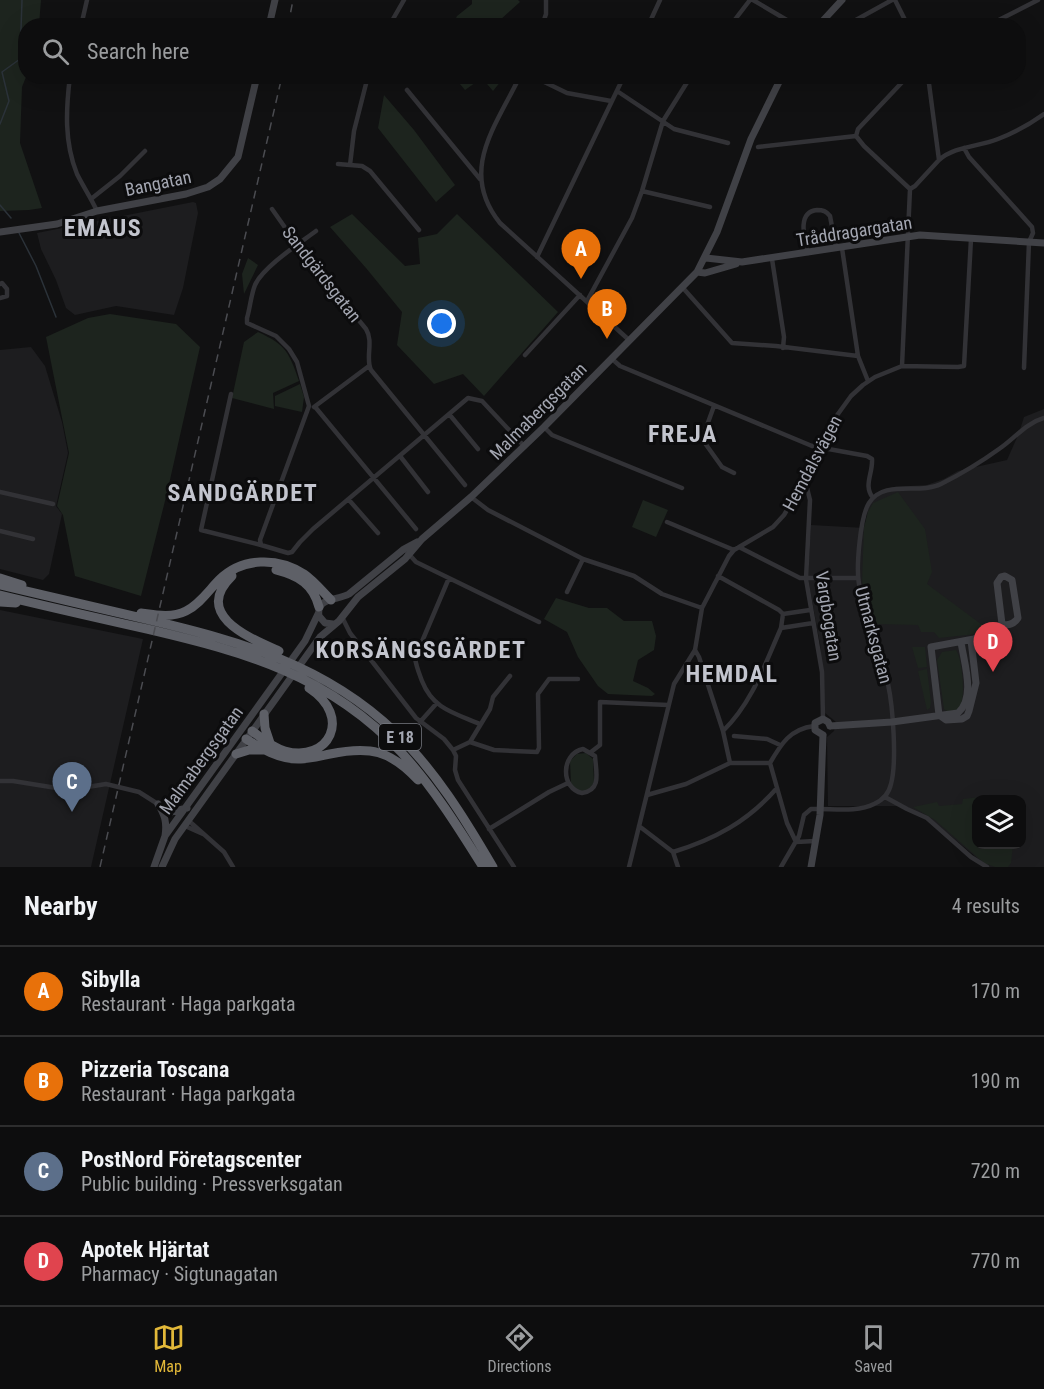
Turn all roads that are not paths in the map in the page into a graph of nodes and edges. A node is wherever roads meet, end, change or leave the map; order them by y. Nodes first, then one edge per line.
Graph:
1 (87, 0) edge
2 (274, 0) edge
3 (404, 0) edge
4 (546, 0) edge
5 (660, 0) edge
6 (752, 0) edge
7 (842, 0) edge
8 (894, 0) edge
9 (1038, 0) edge
10 (83, 18) edge
11 (271, 18) edge
12 (394, 18) edge
13 (545, 18) edge
14 (652, 18) edge
15 (737, 18) edge
16 (783, 18) edge
17 (825, 18) edge
18 (860, 18) edge
19 (904, 18) edge
20 (1003, 18) edge
21 (69, 84) edge
22 (255, 84) edge
23 (366, 84) edge
24 (516, 84) edge
25 (548, 84) edge
26 (620, 84) edge
27 (686, 84) edge
28 (778, 84) edge
29 (900, 84) edge
30 (929, 84) edge
31 (407, 90) dead end
32 (617, 91) junction
33 (612, 101) junction
34 (1044, 114) edge
35 (663, 121) junction
36 (856, 136) junction
37 (728, 142) dead end
38 (758, 147) dead end
39 (964, 148) junction
40 (145, 151) dead end
41 (939, 160) junction
42 (338, 164) dead end
43 (350, 165) junction
44 (480, 179) junction
45 (910, 189) junction
46 (642, 191) junction
47 (91, 199) junction
48 (710, 207) dead end
49 (272, 209) dead end
50 (97, 211) junction
51 (419, 230) dead end
52 (316, 231) dead end
53 (0, 232) edge
54 (908, 237) junction
55 (971, 239) junction
56 (1029, 242) junction
57 (1044, 243) edge
58 (298, 246) junction
59 (839, 249) junction
60 (808, 253) junction
61 (537, 257) junction
62 (706, 258) junction
63 (772, 259) junction
64 (742, 262) junction
65 (697, 272) junction
66 (0, 284) edge
67 (683, 288) junction
68 (580, 295) junction
69 (0, 298) edge
70 (587, 301) junction
71 (629, 340) junction
72 (783, 348) junction
73 (525, 355) dead end
74 (858, 356) junction
75 (611, 358) junction
76 (369, 366) junction
77 (902, 366) junction
78 (1024, 368) dead end
79 (868, 381) junction
80 (231, 394) dead end
81 (309, 406) junction
82 (714, 406) junction
83 (316, 408) junction
84 (449, 414) junction
85 (1044, 418) edge
86 (544, 427) junction
87 (424, 435) junction
88 (524, 446) junction
89 (819, 448) junction
90 (478, 449) dead end
91 (400, 456) junction
92 (734, 472) dead end
93 (374, 478) junction
94 (803, 483) junction
95 (465, 485) dead end
96 (682, 488) dead end
97 (0, 492) edge
98 (428, 492) dead end
99 (471, 497) junction
100 (873, 498) junction
101 (349, 500) junction
102 (52, 504) dead end
103 (667, 522) dead end
104 (416, 529) dead end
105 (0, 531) edge
106 (378, 533) dead end
107 (33, 539) dead end
108 (261, 545) junction
109 (736, 548) junction
110 (407, 552) junction
111 (583, 559) junction
112 (718, 576) junction
113 (449, 578) junction
114 (858, 578) junction
115 (0, 579) edge
116 (806, 579) junction
117 (0, 585) edge
118 (567, 592) dead end
119 (0, 595) edge
120 (54, 598) junction
121 (332, 600) junction
122 (0, 602) edge
123 (45, 605) junction
124 (702, 608) junction
125 (319, 610) junction
126 (810, 610) junction
127 (783, 614) junction
128 (127, 615) junction
129 (342, 616) junction
130 (539, 622) dead end
131 (813, 623) junction
132 (334, 624) junction
133 (1002, 624) junction
134 (781, 628) junction
135 (350, 633) junction
136 (971, 640) junction
137 (961, 642) junction
138 (695, 650) junction
139 (282, 659) junction
140 (510, 676) dead end
141 (303, 679) junction
142 (578, 679) dead end
143 (436, 704) junction
144 (668, 705) junction
145 (264, 714) junction
146 (939, 715) junction
147 (823, 719) junction
148 (420, 722) junction
149 (892, 722) junction
150 (480, 724) junction
151 (814, 726) junction
152 (830, 726) junction
153 (723, 731) junction
154 (245, 733) junction
155 (823, 735) junction
156 (734, 736) dead end
157 (470, 742) junction
158 (780, 745) junction
159 (267, 746) junction
160 (453, 750) junction
161 (591, 752) junction
162 (236, 754) junction
163 (730, 763) junction
164 (770, 763) junction
165 (0, 781) edge
166 (568, 783) junction
167 (777, 788) junction
168 (647, 795) junction
169 (885, 797) junction
170 (158, 804) junction
171 (187, 808) junction
172 (821, 808) junction
173 (171, 812) junction
174 (179, 818) junction
175 (187, 824) junction
176 (456, 824) junction
177 (639, 826) junction
178 (489, 829) junction
179 (165, 836) junction
180 (815, 841) junction
181 (796, 842) junction
182 (484, 852) junction
183 (673, 852) junction
184 (154, 867) edge
185 (162, 867) edge
186 (233, 867) edge
187 (483, 867) edge
188 (494, 867) edge
189 (500, 867) edge
190 (514, 867) edge
191 (629, 867) edge
192 (678, 867) edge
193 (781, 867) edge
194 (813, 867) edge
195 (987, 867) edge

1 - 10 street
2 - 11 main road
3 - 12 street
4 - 13 street
5 - 14 street
6 - 15 street
6 - 16 street
7 - 17 main road
8 - 18 street
8 - 19 street
9 - 20 street
21 - 47 street
22 - 50 main road, Bangatan
23 - 43 street
24 - 44 street
25 - 33 street
26 - 32 street
27 - 35 street
28 - 62 main road, Malmabergsgatan
29 - 36 street
30 - 41 street
31 - 44 street
32 - 33 street
32 - 35 street
33 - 61 street
34 - 39 street
35 - 37 street
35 - 46 street
36 - 38 street
36 - 45 street
39 - 41 street
39 - 56 street
40 - 47 street
41 - 45 street
42 - 43 street
43 - 51 street
44 - 61 street
45 - 54 street
46 - 48 street
46 - 70 street
47 - 50 street
49 - 58 street, Sandgärdsgatan
50 - 53 main road, Bangatan
52 - 58 street
54 - 55 main road, Tråddragargatan
54 - 59 main road, Tråddragargatan
54 - 77 street
55 - 56 main road, Tråddragargatan
55 - 77 street, Hemdalsvägen
56 - 57 main road, Tråddragargatan
56 - 78 street
58 - 76 street, Sandgärdsgatan
58 - 81 street
59 - 60 main road, Tråddragargatan
59 - 60 street
59 - 74 street
60 - 63 main road, Tråddragargatan
61 - 68 street
62 - 64 main road, Tråddragargatan
62 - 65 main road, Malmabergsgatan
63 - 64 main road, Tråddragargatan
63 - 72 street
64 - 65 main road, Tråddragargatan
65 - 67 main road, Malmabergsgatan
66 - 69 street
67 - 71 main road, Malmabergsgatan
67 - 72 street
68 - 70 street
68 - 73 street
70 - 71 street
71 - 75 main road, Malmabergsgatan
72 - 74 street
74 - 79 street
75 - 82 street
75 - 86 main road, Malmabergsgatan
76 - 83 street
76 - 87 street
77 - 79 street, Hemdalsvägen
79 - 89 street, Hemdalsvägen
80 - 108 street
81 - 83 street
81 - 108 street
82 - 89 street
82 - 92 street
83 - 93 street
84 - 87 street
84 - 88 street
84 - 90 street
85 - 100 street
86 - 88 main road, Malmabergsgatan
86 - 96 street
87 - 91 street
87 - 95 street
88 - 99 main road, Malmabergsgatan
89 - 94 street, Hemdalsvägen
89 - 100 street, Utmarksgatan
91 - 93 street
91 - 98 street
93 - 101 street
93 - 104 street
94 - 109 street, Hemdalsvägen
94 - 116 street, Vargbogatan
97 - 102 street
99 - 110 main road, Malmabergsgatan
99 - 111 street
100 - 114 street, Utmarksgatan
101 - 106 street
101 - 108 street
103 - 109 street
105 - 107 street
109 - 112 street, Hemdalsvägen
109 - 116 street
110 - 113 street
110 - 121 main road, Malmabergsgatan
110 - 129 main road, Malmabergsgatan
111 - 118 street
111 - 124 street
112 - 124 street, Hemdalsvägen
112 - 127 street
113 - 130 street
113 - 143 street
114 - 116 street
114 - 149 street, Utmarksgatan
115 - 120 highway, E 18
116 - 126 street, Vargbogatan
117 - 120 highway, E 18
119 - 123 highway, E 18
120 - 128 highway, E 18
121 - 125 main road
121 - 128 highway, E 18
121 - 129 main road
122 - 123 highway, E 18
123 - 141 highway, E 18
124 - 138 street, Hemdalsvägen
125 - 132 main road
125 - 139 highway, E 18
125 - 154 main road, Malmabergsgatan
126 - 127 street
126 - 131 street, Vargbogatan
127 - 134 street
128 - 139 highway, E 18
129 - 132 main road
129 - 135 street
131 - 134 street
131 - 147 street, Vargbogatan
132 - 135 street
132 - 145 main road, Malmabergsgatan
133 - 133 main road
133 - 136 main road
134 - 153 street
135 - 148 street
136 - 137 main road
136 - 146 main road
137 - 146 main road
137 - 146 main road
138 - 144 street, Hemdalsvägen
138 - 153 street
139 - 182 highway, E 18
140 - 150 street
141 - 159 highway, E 18
141 - 176 highway, E 18
142 - 157 street
143 - 148 street
143 - 150 street
144 - 161 street
144 - 168 street, Hemdalsvägen
145 - 154 main road, Malmabergsgatan
145 - 159 highway
146 - 149 main road
147 - 151 main road
147 - 152 main road
148 - 160 street
149 - 152 main road
149 - 169 street, Utmarksgatan
150 - 157 street
151 - 155 main road
151 - 158 street
152 - 155 main road
153 - 163 street
154 - 159 highway, E 18
154 - 162 main road, Malmabergsgatan
154 - 171 main road, Malmabergsgatan
155 - 172 main road
156 - 158 street
157 - 160 street
158 - 164 street
159 - 162 highway
159 - 176 highway, E 18
160 - 178 street
161 - 166 street
161 - 166 street
162 - 175 main road, Malmabergsgatan
163 - 164 street
163 - 168 street
164 - 167 street
165 - 170 street
166 - 178 street
167 - 181 street
167 - 183 street
168 - 177 street, Hemdalsvägen
169 - 172 street
169 - 195 street
170 - 173 street
170 - 179 main road
171 - 173 main road
171 - 174 main road, Malmabergsgatan
172 - 180 main road
172 - 181 street
173 - 174 street
174 - 175 main road
174 - 179 main road, Malmabergsgatan
175 - 185 main road, Malmabergsgatan
175 - 186 street
176 - 187 highway, E 18
177 - 183 street
177 - 191 street, Hemdalsvägen
178 - 190 street
179 - 184 main road, Malmabergsgatan
180 - 181 street
180 - 194 main road
181 - 193 street
182 - 188 highway, E 18
182 - 189 highway, E 18
183 - 192 street

